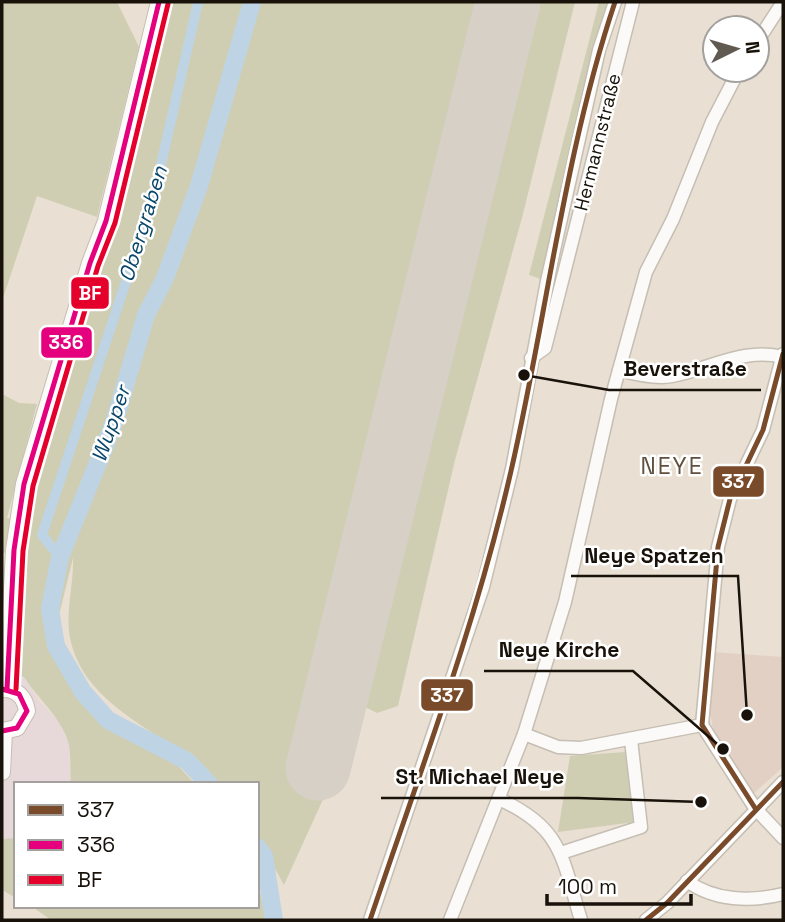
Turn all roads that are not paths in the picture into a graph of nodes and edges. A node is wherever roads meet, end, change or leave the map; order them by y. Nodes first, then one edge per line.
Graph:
1 (159, 2) edge
2 (615, 2) edge
3 (633, 2) edge
4 (781, 5) edge
5 (771, 20) edge
6 (732, 84) edge
7 (783, 356) edge
8 (531, 358) junction
9 (619, 370) junction
10 (4, 689) edge
11 (702, 725) junction
12 (3, 732) edge
13 (524, 734) junction
14 (631, 740) junction
15 (2, 772) edge
16 (783, 782) edge
17 (499, 799) junction
18 (755, 808) junction
19 (783, 838) edge
20 (561, 853) junction
21 (687, 881) junction
22 (783, 894) edge
23 (370, 920) edge
24 (450, 920) edge
25 (581, 920) edge
26 (646, 920) edge

1 - 10 main road
2 - 8 street
3 - 8 street, Hermannstraße
4 - 5 street
6 - 9 street
7 - 9 street
7 - 11 street
8 - 23 street
9 - 13 street
10 - 12 main road
11 - 14 street
11 - 18 street
12 - 15 main road
13 - 14 street
13 - 17 street
14 - 20 street
16 - 18 street
17 - 20 street
17 - 24 street
18 - 19 street
18 - 21 street
20 - 25 street
21 - 22 street
21 - 26 street

